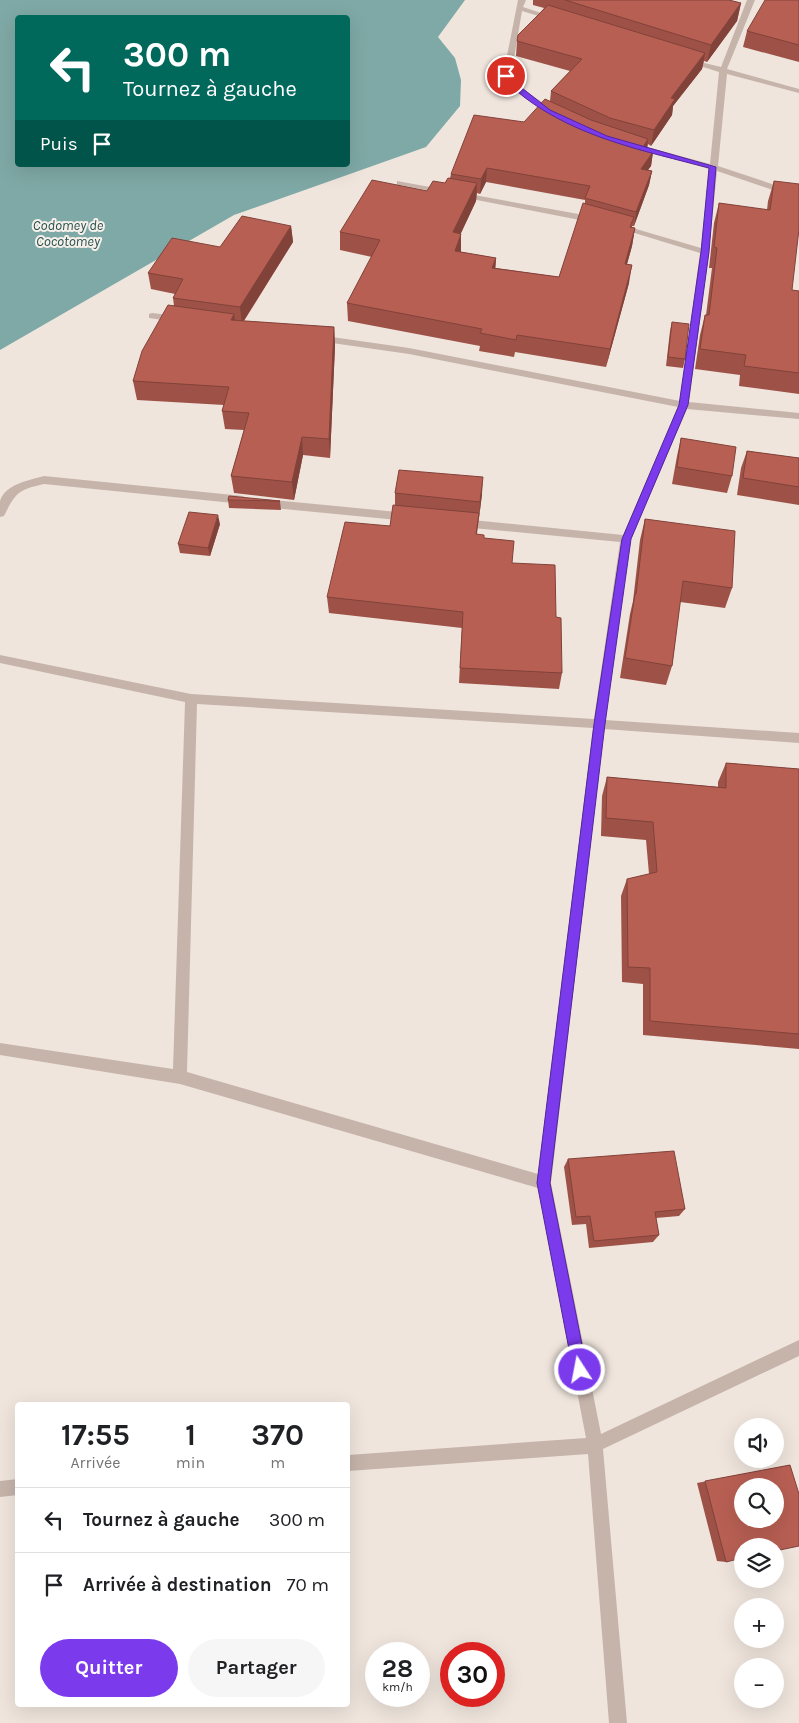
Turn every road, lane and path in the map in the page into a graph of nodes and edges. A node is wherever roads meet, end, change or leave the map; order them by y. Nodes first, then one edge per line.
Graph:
1 (522, 0) edge
2 (751, 0) edge
3 (519, 8) junction
4 (565, 22) edge
5 (676, 57) edge
6 (723, 71) junction
7 (799, 91) edge
8 (564, 119) edge
9 (622, 142) edge
10 (712, 167) junction
11 (400, 183) dead end
12 (799, 196) edge
13 (601, 222) edge
14 (610, 224) edge
15 (705, 252) junction
16 (152, 316) dead end
17 (192, 321) edge
18 (310, 337) edge
19 (684, 405) junction
20 (799, 416) edge
21 (0, 513) edge
22 (419, 518) edge
23 (449, 521) edge
24 (626, 539) junction
25 (0, 659) edge
26 (191, 699) junction
27 (599, 724) junction
28 (799, 738) edge
29 (0, 1048) edge
30 (180, 1077) junction
31 (544, 1183) junction
32 (799, 1348) edge
33 (595, 1445) junction
34 (350, 1463) edge
35 (15, 1487) edge
36 (0, 1489) edge
37 (618, 1723) edge

1 - 3 street
2 - 6 street
3 - 4 street
3 - 8 street
5 - 6 street
6 - 7 street
6 - 10 street
9 - 10 street
10 - 12 street
10 - 15 street
11 - 13 street
14 - 15 street
15 - 19 street
16 - 17 street
18 - 19 street
19 - 20 street
19 - 24 street
21 - 22 street
23 - 24 street
24 - 27 street
25 - 26 street
26 - 27 street
26 - 30 street
27 - 28 street
27 - 31 street
29 - 30 street
30 - 31 street
31 - 33 street
32 - 33 street
33 - 34 street
33 - 37 street
35 - 36 street

